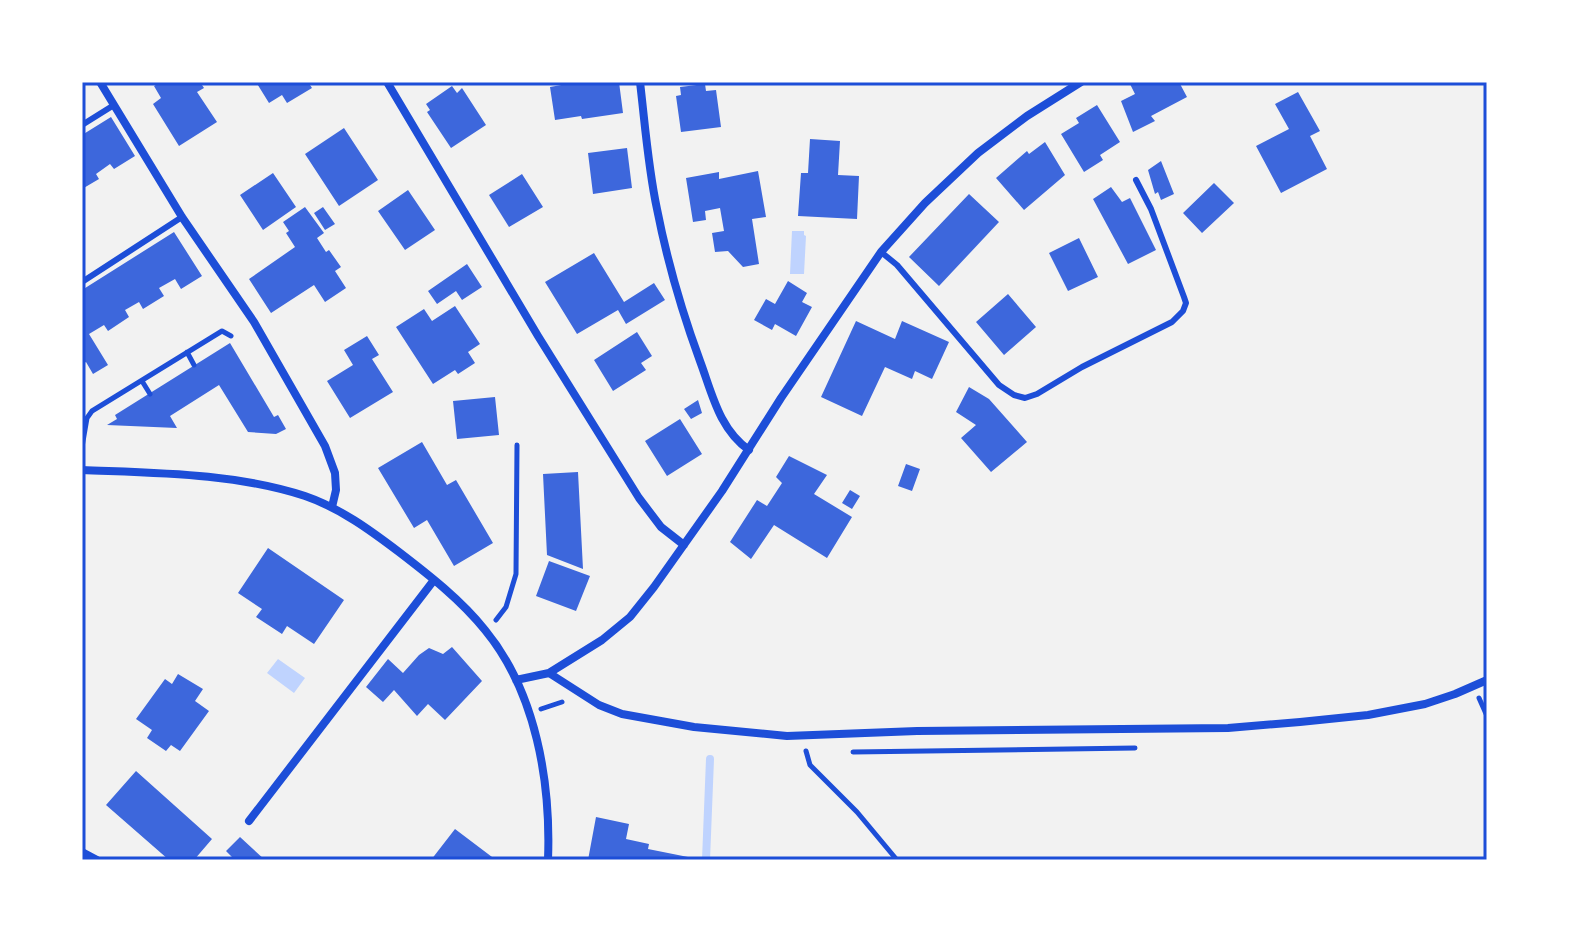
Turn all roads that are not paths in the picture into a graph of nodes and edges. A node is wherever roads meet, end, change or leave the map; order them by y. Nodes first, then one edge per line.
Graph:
1 (100, 82) edge
2 (387, 82) edge
3 (640, 82) edge
4 (1081, 82) edge
5 (114, 105) junction
6 (82, 125) edge
7 (1136, 180) dead end
8 (182, 217) junction
9 (881, 252) junction
10 (82, 282) edge
11 (749, 450) junction
12 (82, 470) edge
13 (332, 507) junction
14 (684, 545) junction
15 (434, 580) junction
16 (549, 673) junction
17 (516, 680) junction
18 (1487, 680) edge
19 (249, 821) dead end
20 (82, 852) edge
21 (97, 860) edge
22 (548, 860) edge

1 - 5 street
2 - 14 street
3 - 11 street
4 - 9 street
5 - 6 lane
5 - 8 street
7 - 9 lane
8 - 10 lane
8 - 13 street
9 - 11 street
11 - 14 street
12 - 13 street
13 - 15 street
14 - 16 street
15 - 17 street
15 - 19 street
16 - 17 street
16 - 18 street
17 - 22 street
20 - 21 street

